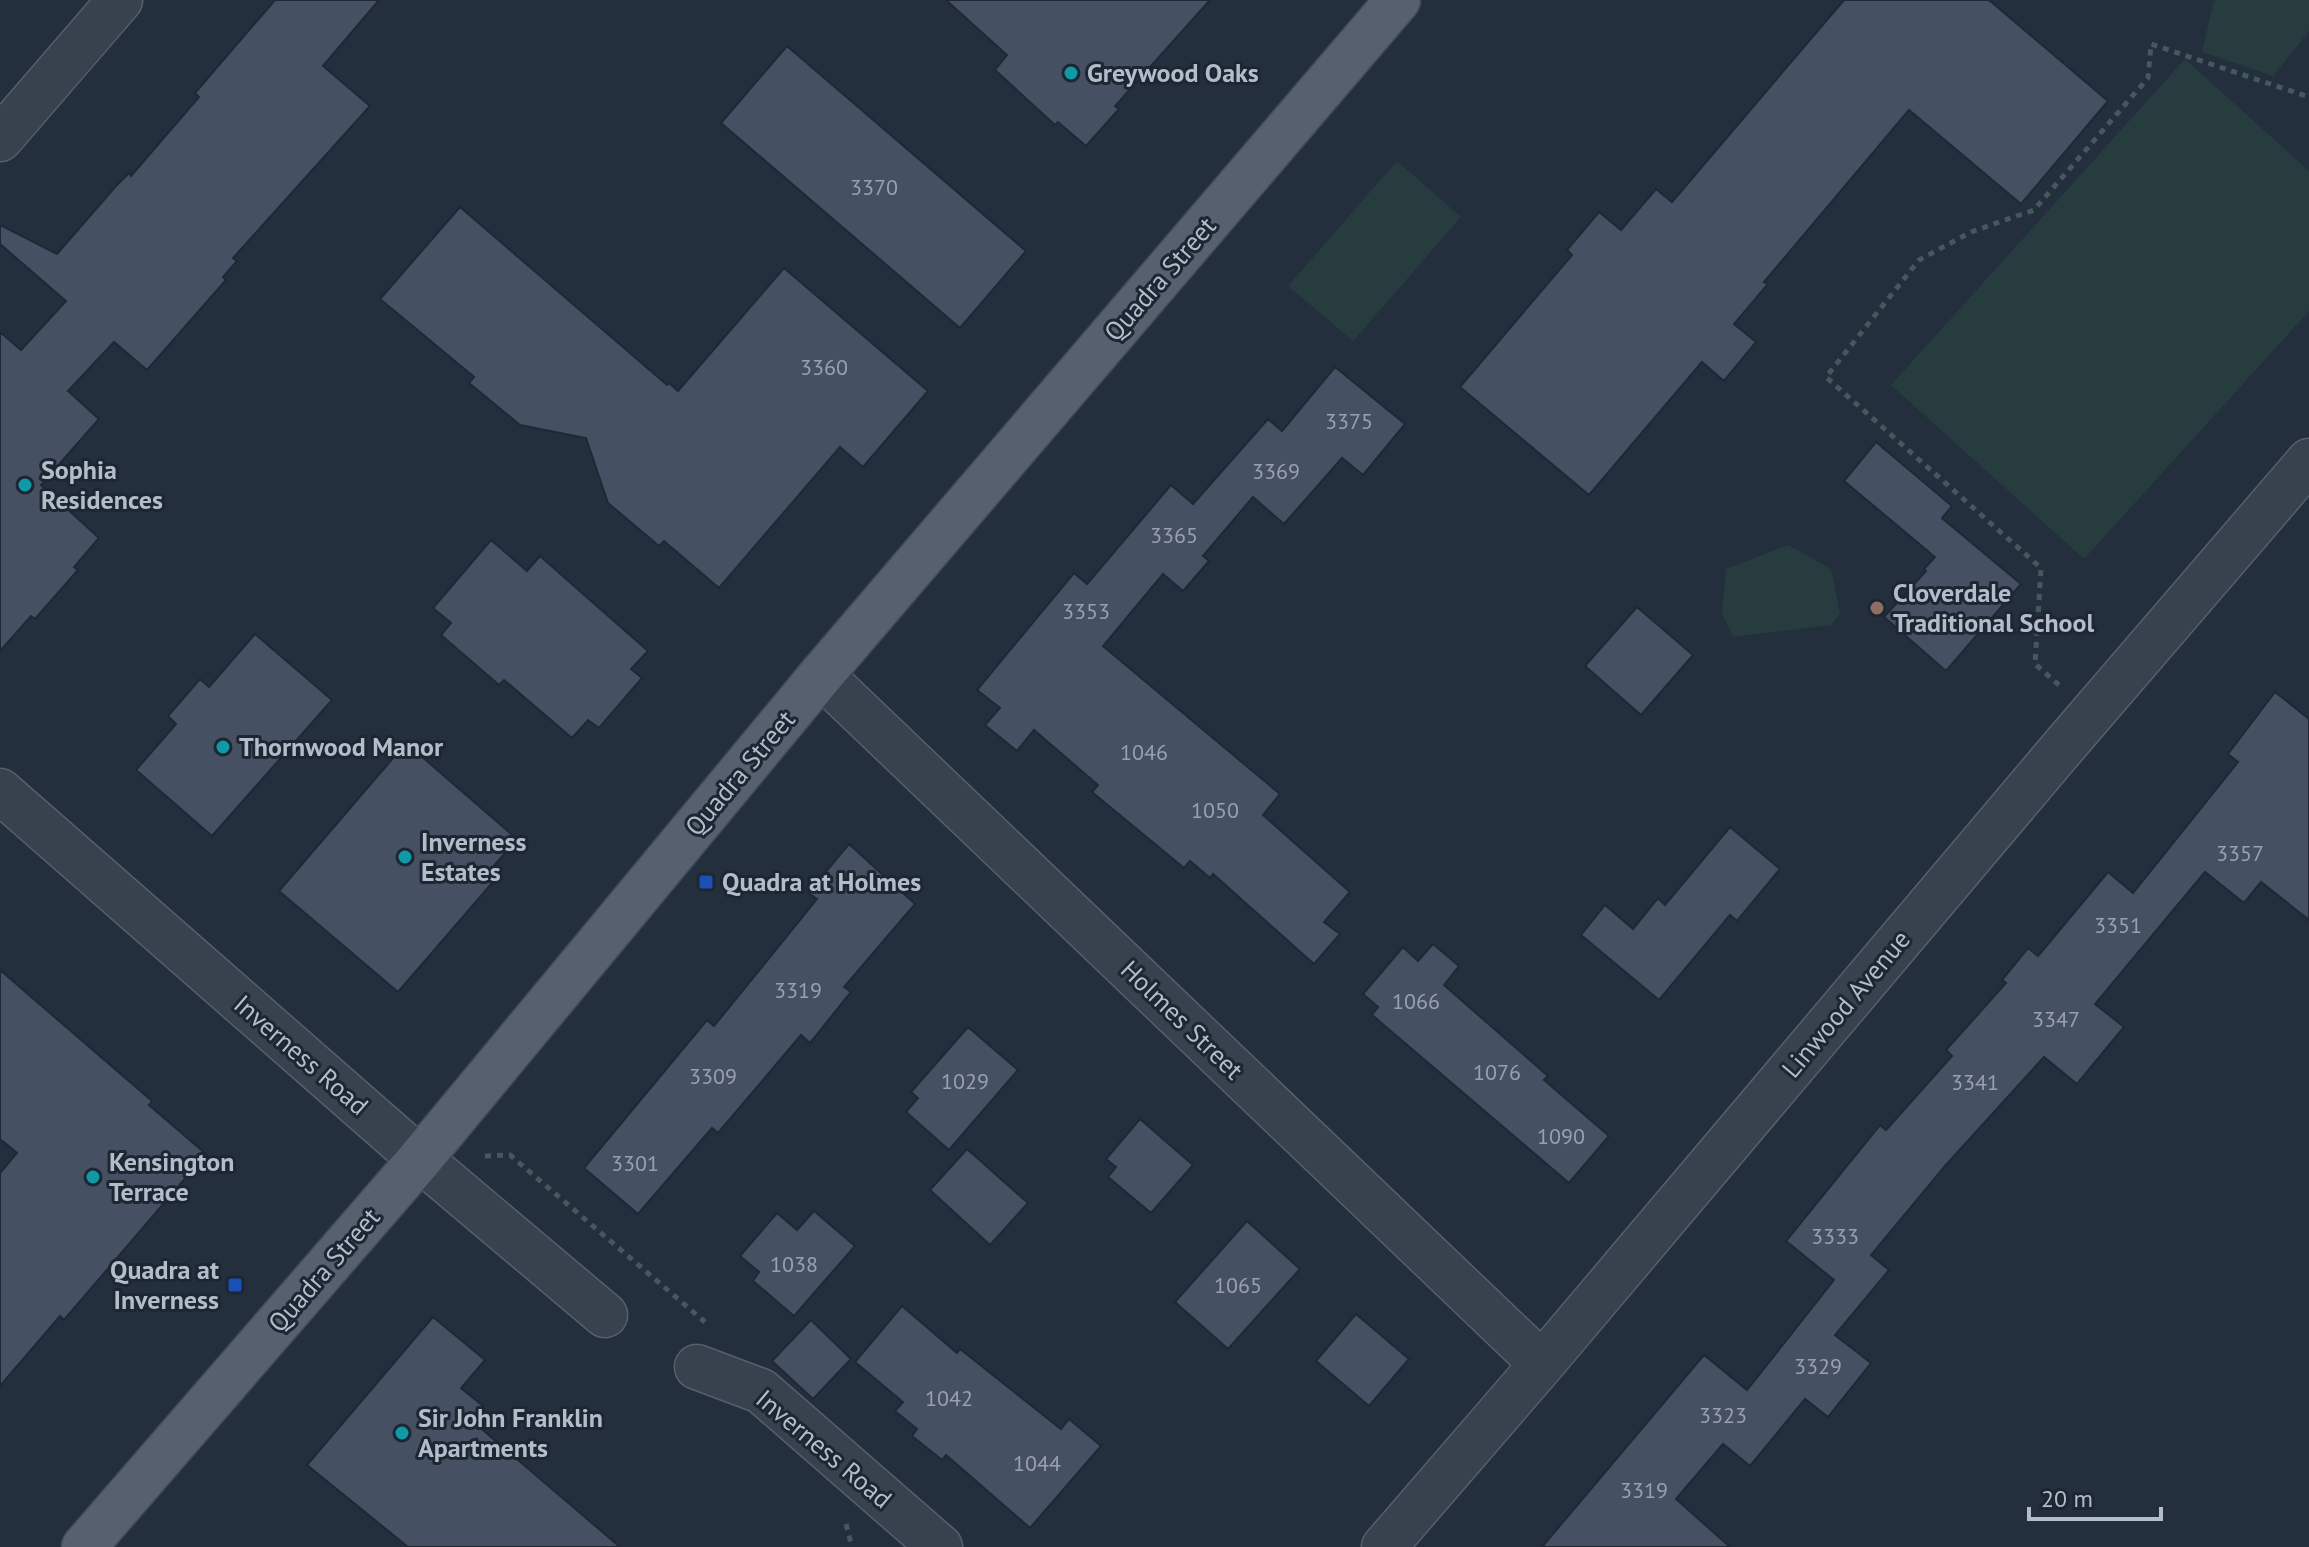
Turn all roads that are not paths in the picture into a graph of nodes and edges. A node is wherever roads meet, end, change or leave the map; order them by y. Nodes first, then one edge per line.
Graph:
1 (120, 0) edge
2 (1398, 0) edge
3 (0, 139) edge
4 (2309, 461) edge
5 (821, 675) junction
6 (0, 791) edge
7 (420, 1159) junction
8 (605, 1315) dead end
9 (1542, 1364) junction
10 (697, 1367) road end
11 (84, 1547) edge
12 (940, 1547) edge
13 (1384, 1547) edge

1 - 3 street
2 - 5 main road, Quadra Street
4 - 9 street, Linwood Avenue
5 - 7 main road, Quadra Street
5 - 9 street, Holmes Street
6 - 7 street, Inverness Road
7 - 8 street, Inverness Road
7 - 11 main road, Quadra Street
9 - 13 street, Linwood Avenue
10 - 12 street, Inverness Road

